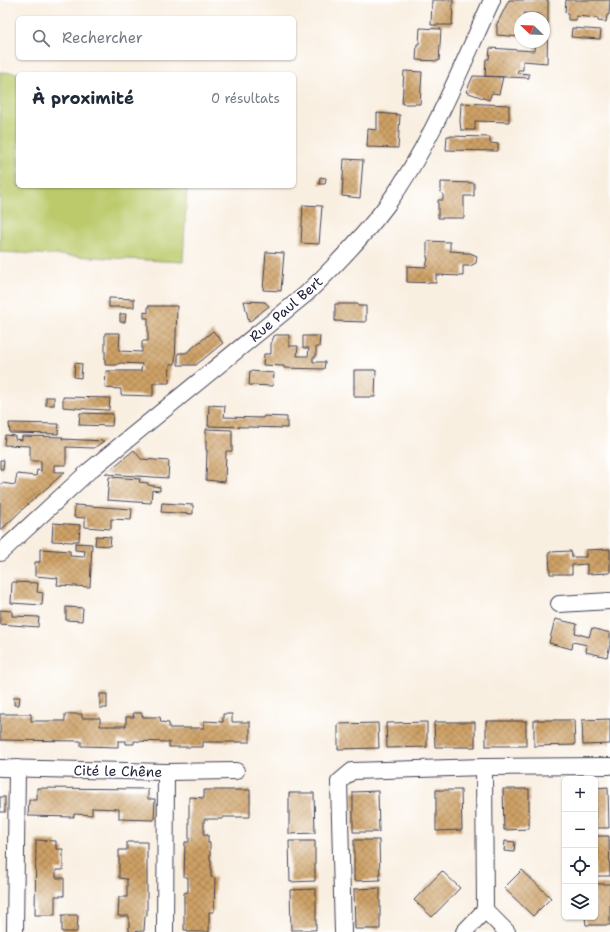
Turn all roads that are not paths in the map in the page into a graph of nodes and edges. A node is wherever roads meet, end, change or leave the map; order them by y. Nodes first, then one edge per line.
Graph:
1 (492, 0) edge
2 (0, 553) edge
3 (610, 600) edge
4 (559, 604) dead end
5 (610, 766) edge
6 (484, 767) junction
7 (0, 768) edge
8 (17, 768) junction
9 (236, 771) dead end
10 (166, 772) junction
11 (485, 910) junction
12 (15, 932) edge
13 (164, 932) edge
14 (343, 932) edge
15 (464, 932) edge
16 (508, 932) edge

1 - 2 street, Rue Paul Bert
3 - 4 street
5 - 6 street
6 - 11 street
6 - 14 street
7 - 8 street, Cité le Chêne
8 - 10 street, Cité le Chêne
8 - 12 street
9 - 10 street, Cité le Chêne
10 - 13 street
11 - 15 street
11 - 16 street

